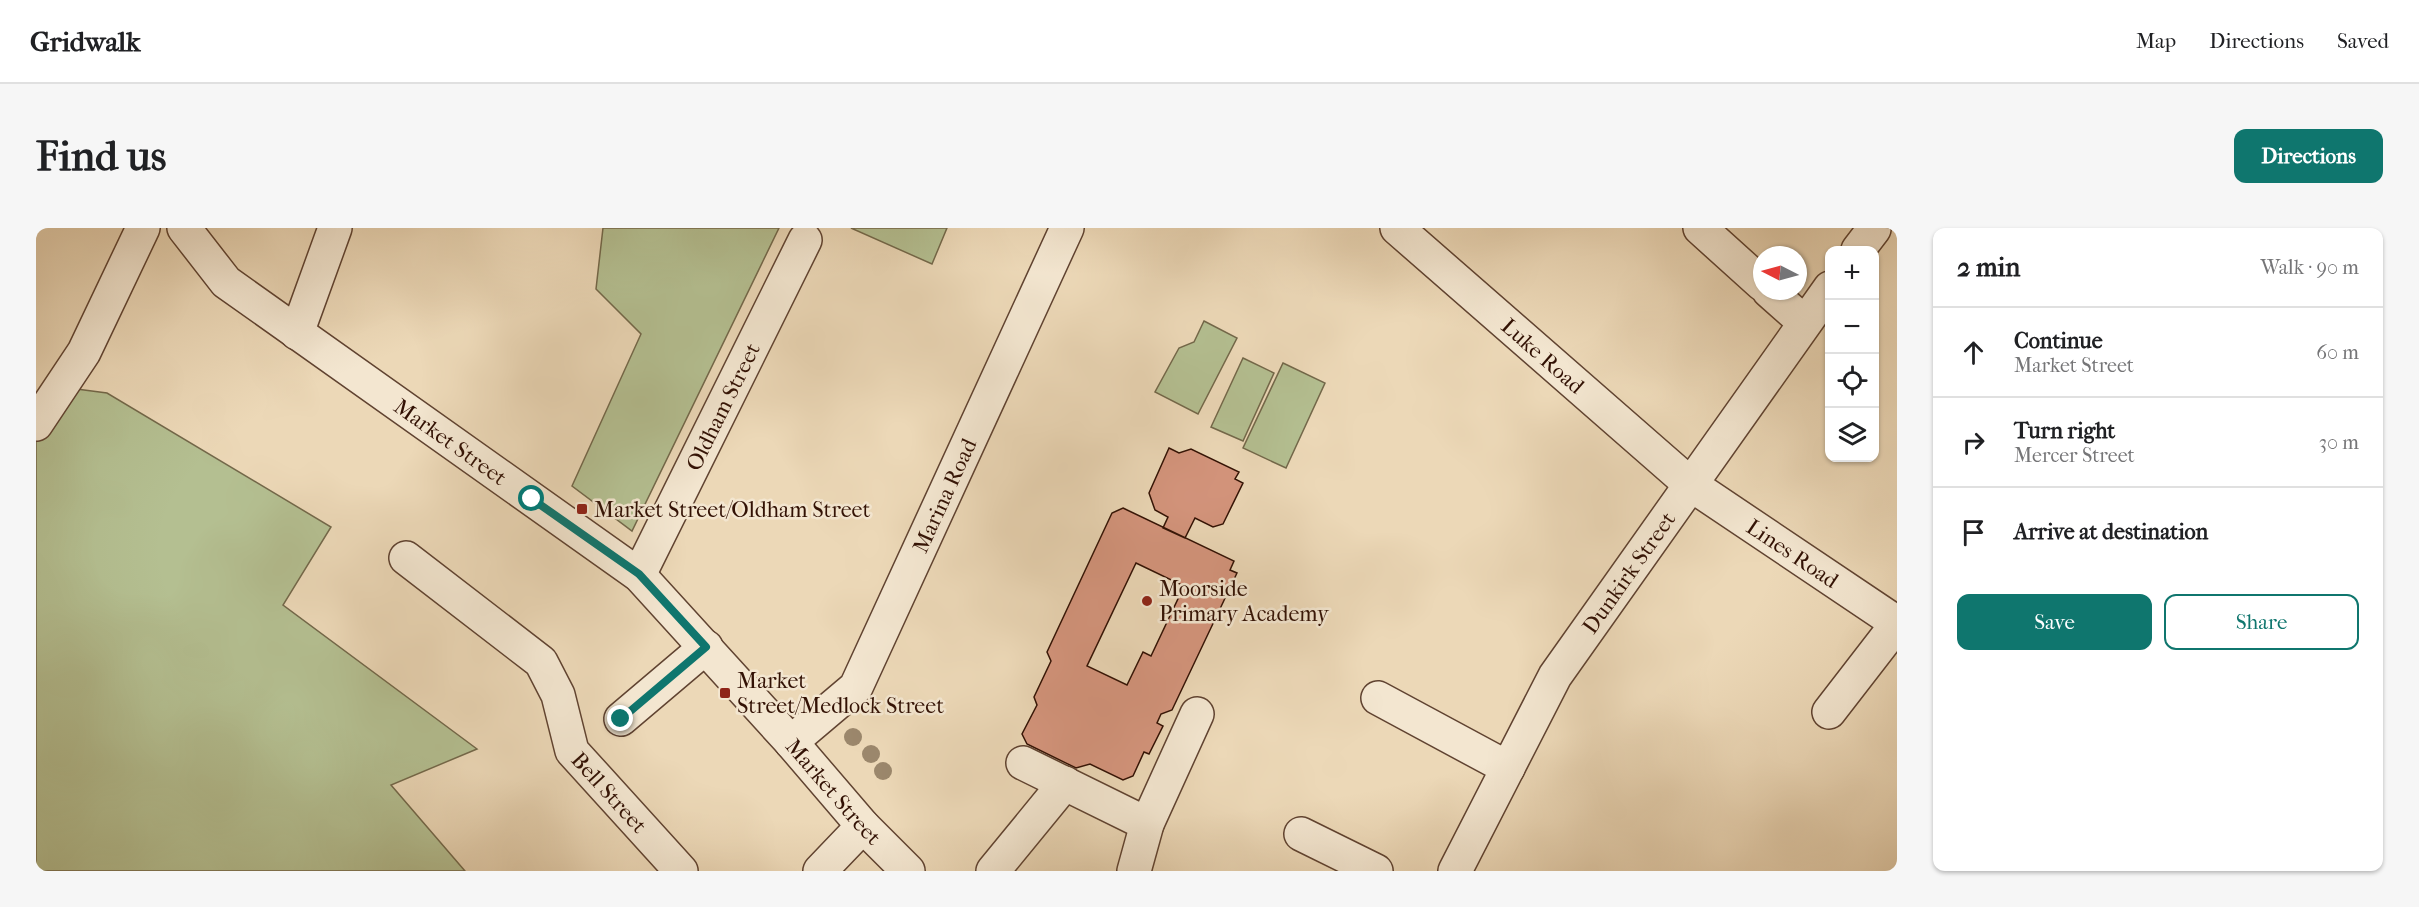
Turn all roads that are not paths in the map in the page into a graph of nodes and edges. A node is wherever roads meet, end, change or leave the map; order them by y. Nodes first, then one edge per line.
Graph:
1 (143, 228) edge
2 (184, 228) edge
3 (335, 228) edge
4 (1067, 228) edge
5 (1397, 228) edge
6 (1700, 228) edge
7 (805, 240) dead end
8 (1753, 276) edge
9 (1825, 295) edge
10 (1779, 300) edge
11 (1804, 322) junction
12 (297, 333) junction
13 (36, 424) edge
14 (1690, 484) junction
15 (406, 558) dead end
16 (639, 574) junction
17 (1897, 623) edge
18 (706, 647) junction
19 (1378, 698) dead end
20 (1829, 712) dead end
21 (1197, 714) dead end
22 (621, 719) dead end
23 (791, 742) junction
24 (1023, 763) dead end
25 (1508, 768) junction
26 (1065, 783) junction
27 (1148, 824) junction
28 (864, 826) junction
29 (1301, 834) dead end
30 (681, 871) edge
31 (820, 871) edge
32 (908, 871) edge
33 (993, 871) edge
34 (1134, 871) edge
35 (1376, 871) edge
36 (1455, 871) edge

1 - 13 street
2 - 12 street, Market Street
3 - 12 street
4 - 23 street, Marina Road
5 - 14 street, Luke Road
6 - 8 street
7 - 16 street, Oldham Street
9 - 11 street, Dunkirk Street
10 - 11 street
11 - 14 street, Dunkirk Street
12 - 16 street, Market Street
14 - 17 street, Lines Road
14 - 25 street, Dunkirk Street
15 - 30 street, Bell Street
16 - 18 street, Market Street
17 - 20 street
18 - 22 street
18 - 23 street, Market Street
19 - 25 street
21 - 27 street
23 - 28 street, Market Street
24 - 26 street
25 - 36 street, Dunkirk Street
26 - 27 street
26 - 33 street
27 - 34 street
28 - 31 street
28 - 32 street, Market Street
29 - 35 street

